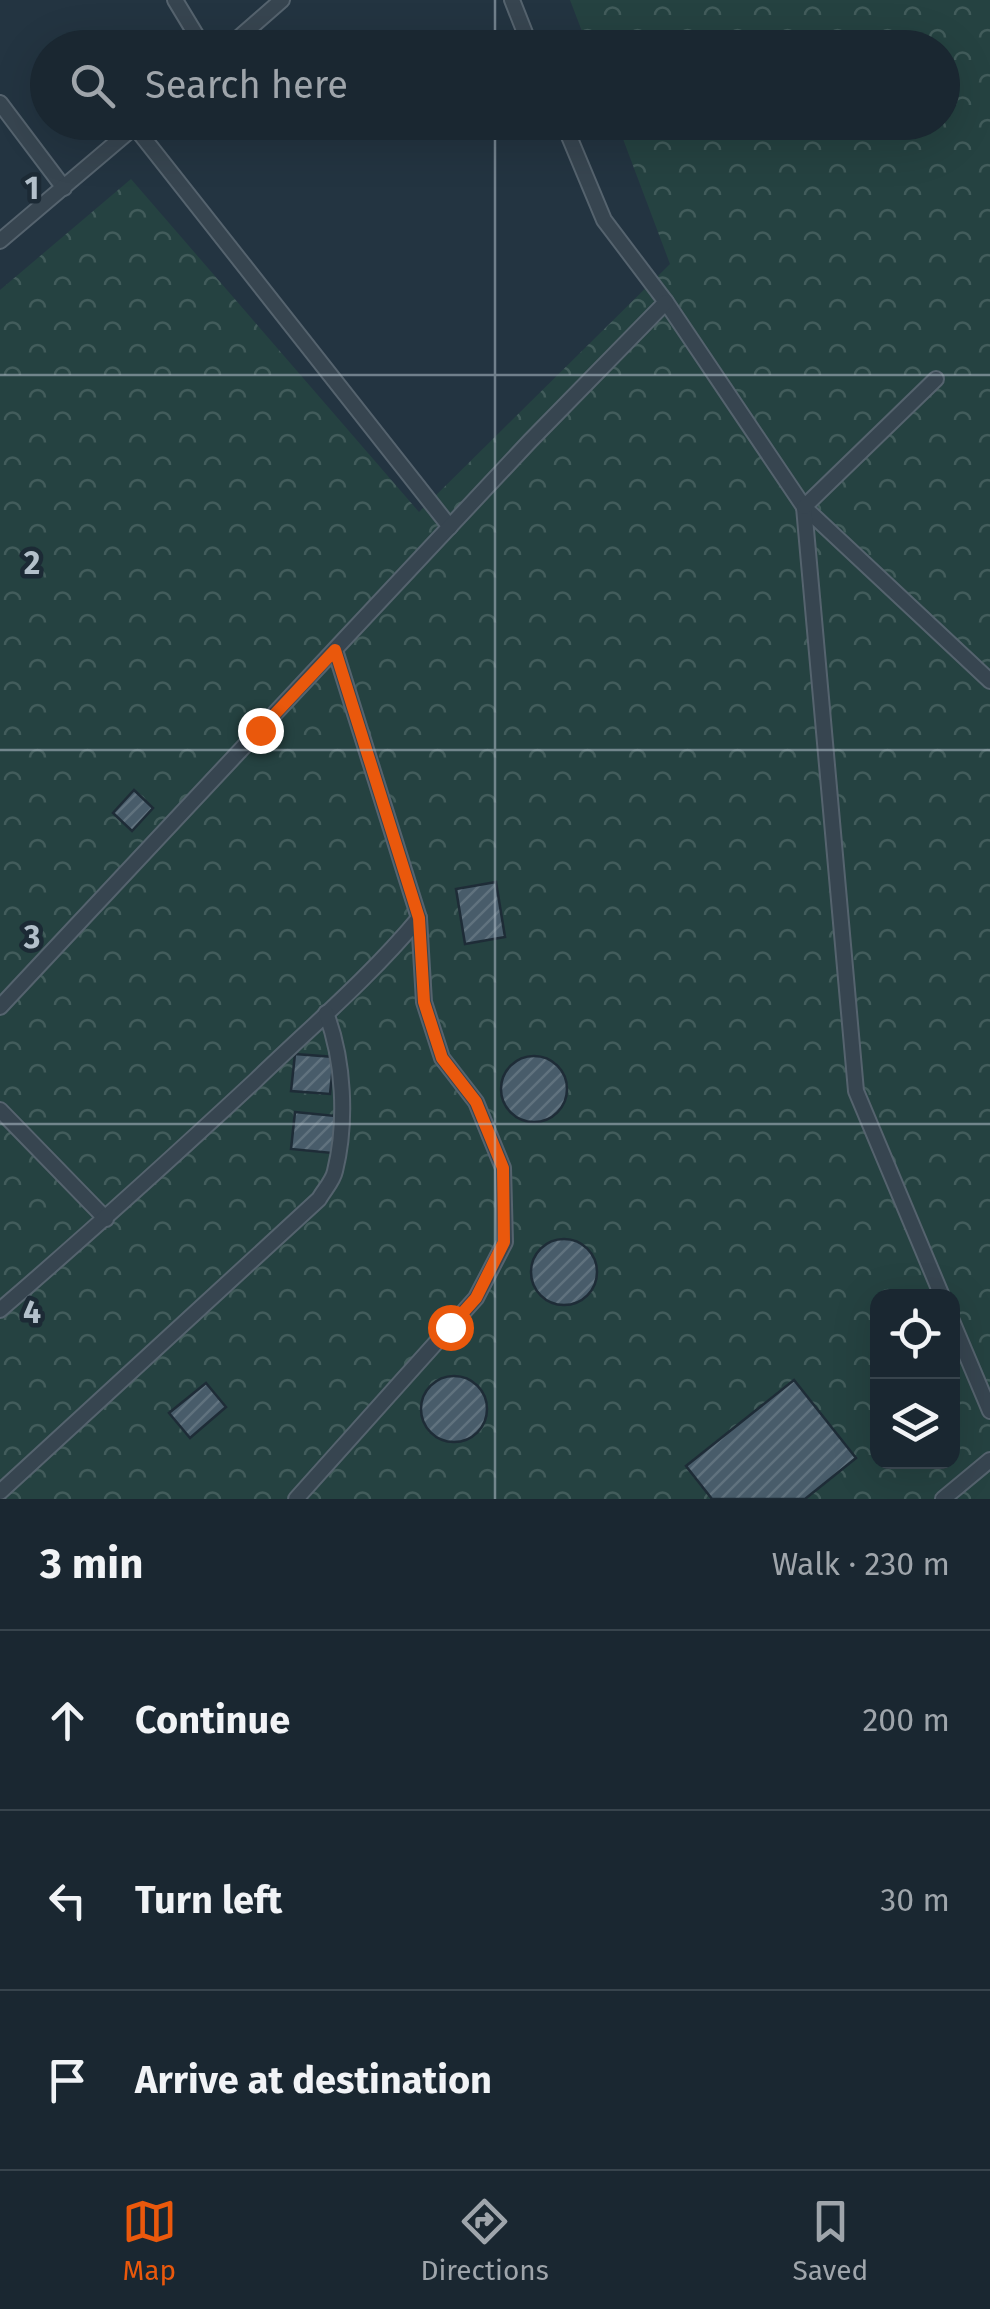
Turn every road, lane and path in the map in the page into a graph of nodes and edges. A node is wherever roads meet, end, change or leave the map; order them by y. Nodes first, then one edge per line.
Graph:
1 (176, 0) edge
2 (282, 0) edge
3 (512, 0) edge
4 (194, 30) edge
5 (248, 30) edge
6 (523, 30) edge
7 (0, 104) edge
8 (120, 140) edge
9 (149, 140) edge
10 (570, 140) edge
11 (64, 188) junction
12 (0, 241) edge
13 (666, 302) junction
14 (936, 379) dead end
15 (804, 507) junction
16 (450, 526) junction
17 (335, 650) junction
18 (990, 680) edge
19 (419, 918) junction
20 (0, 1007) edge
21 (326, 1014) junction
22 (0, 1110) edge
23 (106, 1219) junction
24 (939, 1289) edge
25 (0, 1310) edge
26 (960, 1341) edge
27 (990, 1412) edge
28 (990, 1460) edge
29 (0, 1492) edge
30 (296, 1499) edge
31 (943, 1499) edge

1 - 4 lane
2 - 5 lane
3 - 6 lane
7 - 11 lane
8 - 11 lane
9 - 16 lane
10 - 13 lane
11 - 12 lane
13 - 15 lane
13 - 16 lane
14 - 15 lane
15 - 18 lane
15 - 24 lane
16 - 17 lane
17 - 19 lane
17 - 20 lane
19 - 21 lane
19 - 30 lane
21 - 23 lane
21 - 29 lane
22 - 23 lane
23 - 25 lane
26 - 27 lane
28 - 31 lane

